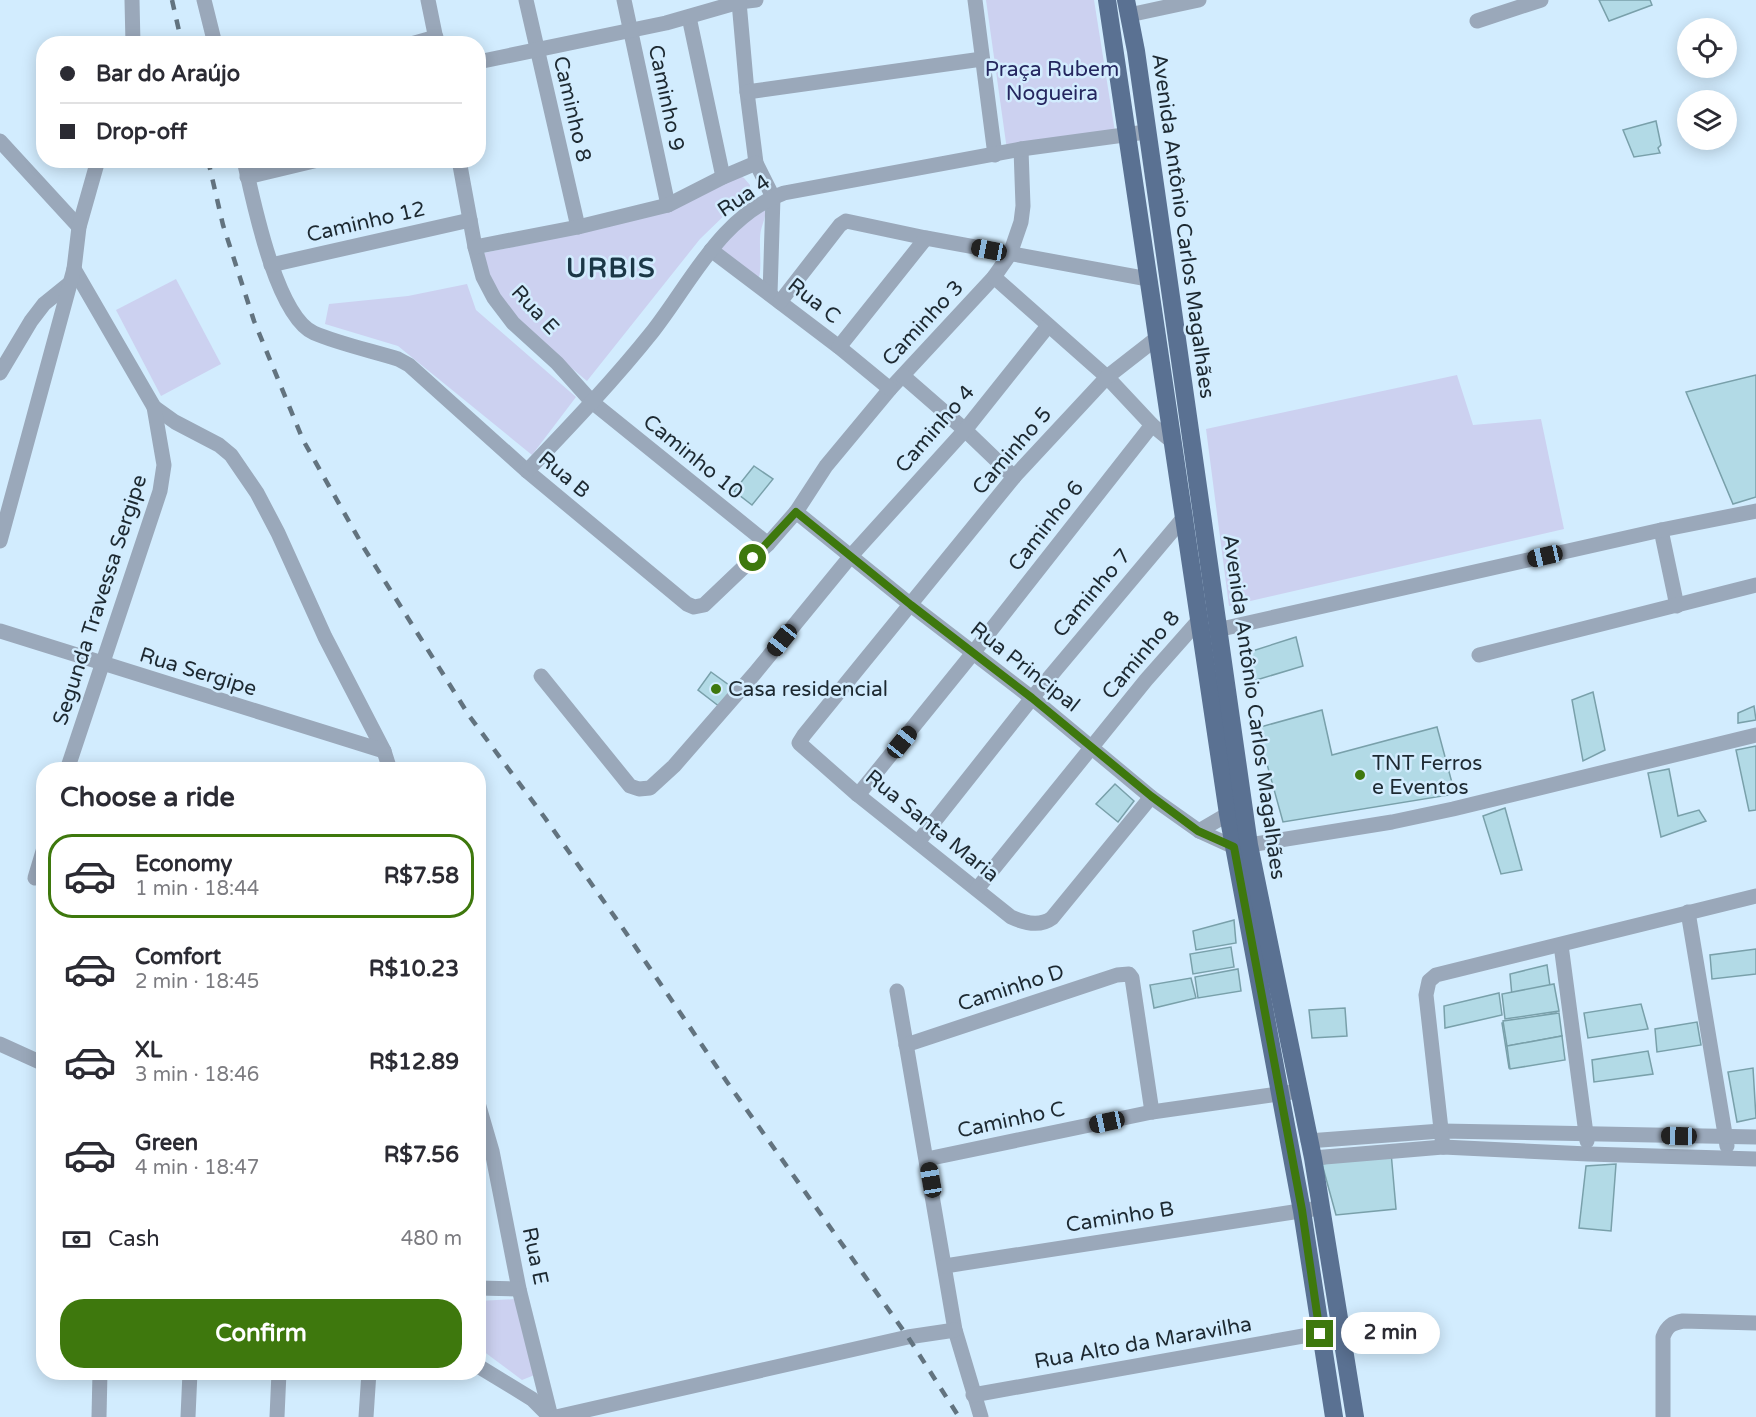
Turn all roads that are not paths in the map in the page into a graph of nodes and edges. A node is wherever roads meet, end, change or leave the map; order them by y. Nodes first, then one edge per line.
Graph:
1 (132, 0) edge
2 (204, 0) edge
3 (428, 0) edge
4 (526, 0) edge
5 (624, 0) edge
6 (756, 0) edge
7 (975, 0) edge
8 (1107, 0) edge
9 (1199, 0) edge
10 (1541, 0) edge
11 (739, 3) junction
12 (1128, 8) edge
13 (689, 17) junction
14 (1477, 21) dead end
15 (630, 29) junction
16 (133, 36) edge
17 (213, 36) edge
18 (435, 36) edge
19 (537, 49) junction
20 (982, 59) junction
21 (486, 60) edge
22 (747, 92) junction
23 (1146, 132) junction
24 (1126, 134) junction
25 (0, 141) edge
26 (1021, 149) junction
27 (995, 155) junction
28 (14, 156) junction
29 (756, 163) junction
30 (0, 165) edge
31 (96, 168) edge
32 (245, 168) edge
33 (285, 168) edge
34 (460, 168) edge
35 (247, 177) junction
36 (723, 177) junction
37 (773, 197) junction
38 (668, 205) junction
39 (470, 220) junction
40 (79, 227) junction
41 (578, 227) junction
42 (926, 238) junction
43 (475, 247) junction
44 (711, 250) junction
45 (1010, 254) junction
46 (271, 265) junction
47 (72, 276) junction
48 (994, 277) junction
49 (1148, 279) junction
50 (775, 298) junction
51 (1048, 326) junction
52 (1157, 338) junction
53 (838, 347) junction
54 (0, 373) edge
55 (903, 376) junction
56 (1107, 377) junction
57 (890, 389) junction
58 (592, 402) junction
59 (154, 407) junction
60 (1152, 425) junction
61 (965, 430) junction
62 (1174, 443) junction
63 (527, 471) junction
64 (1014, 477) junction
65 (1756, 511) edge
66 (796, 512) junction
67 (1185, 516) junction
68 (1660, 530) junction
69 (0, 541) edge
70 (768, 544) junction
71 (850, 557) junction
72 (1756, 585) edge
73 (911, 605) junction
74 (1677, 606) junction
75 (1201, 626) junction
76 (1220, 630) junction
77 (0, 631) edge
78 (973, 653) junction
79 (1479, 655) dead end
80 (101, 664) junction
81 (541, 676) dead end
82 (1032, 698) junction
83 (1756, 735) edge
84 (799, 743) joint
85 (1093, 747) junction
86 (384, 751) junction
87 (69, 762) edge
88 (387, 762) edge
89 (858, 795) junction
90 (1151, 796) junction
91 (1228, 814) junction
92 (1198, 831) junction
93 (918, 842) junction
94 (1242, 846) junction
95 (36, 875) edge
96 (35, 878) dead end
97 (977, 889) junction
98 (1756, 896) edge
99 (1689, 912) junction
100 (1561, 945) junction
101 (897, 991) dead end
102 (0, 1044) edge
103 (906, 1045) junction
104 (36, 1060) edge
105 (1290, 1092) junction
106 (1152, 1112) junction
107 (486, 1130) edge
108 (1586, 1134) junction
109 (1725, 1137) junction
110 (1756, 1137) edge
111 (1442, 1139) junction
112 (1310, 1150) junction
113 (1588, 1154) junction
114 (927, 1159) junction
115 (1729, 1159) junction
116 (1756, 1159) edge
117 (1311, 1209) junction
118 (945, 1266) junction
119 (486, 1288) edge
120 (519, 1288) junction
121 (1756, 1323) edge
122 (1341, 1328) junction
123 (955, 1330) junction
124 (1320, 1334) junction
125 (486, 1371) edge
126 (100, 1380) edge
127 (190, 1380) edge
128 (279, 1380) edge
129 (368, 1380) edge
130 (973, 1395) junction
131 (99, 1417) edge
132 (188, 1417) edge
133 (277, 1417) edge
134 (366, 1417) edge
135 (551, 1417) edge
136 (556, 1417) edge
137 (981, 1417) edge
138 (1334, 1417) edge
139 (1354, 1417) edge
140 (1663, 1417) edge

1 - 16 street
2 - 17 street
3 - 18 street
4 - 19 street, Caminho 8
5 - 15 street, Caminho 9
6 - 11 street
7 - 20 street
8 - 24 main road, Avenida Antônio Carlos Magalhães
9 - 12 street
10 - 14 street
11 - 13 street
11 - 22 street
12 - 23 main road, Avenida Antônio Carlos Magalhães
13 - 15 street
13 - 36 street
15 - 19 street
15 - 38 street, Caminho 9
19 - 21 street
19 - 41 street, Caminho 8
20 - 22 street
20 - 27 street
22 - 29 street
23 - 24 street, Rua 4
23 - 76 main road, Avenida Antônio Carlos Magalhães
24 - 26 street, Rua 4
24 - 49 main road, Avenida Antônio Carlos Magalhães
25 - 28 street
26 - 27 street, Rua 4
26 - 45 street, Caminho 3
27 - 37 street, Rua 4
28 - 30 street
28 - 40 street
29 - 36 street
29 - 37 street
31 - 40 street
32 - 35 street, Rua B
33 - 35 street
34 - 39 street, Rua E
35 - 46 street, Rua B
36 - 38 street
37 - 44 street, Rua 4
37 - 50 street
38 - 41 street
39 - 43 street, Rua E
39 - 46 street, Caminho 12
40 - 47 street
41 - 43 street
42 - 45 street
42 - 50 street
42 - 53 street
43 - 58 street, Rua E
44 - 50 street, Rua C
44 - 58 street, Rua 4
45 - 48 street, Caminho 3
45 - 49 street
46 - 63 street, Rua B
47 - 54 street
47 - 59 street
47 - 69 street
48 - 51 street
48 - 55 street, Caminho 3
49 - 52 main road, Avenida Antônio Carlos Magalhães
50 - 53 street, Rua C
51 - 56 street
51 - 61 street, Caminho 4
52 - 56 street, Caminho 5
52 - 62 main road, Avenida Antônio Carlos Magalhães
53 - 57 street, Rua C
55 - 57 street, Caminho 3
55 - 61 street
56 - 60 street
56 - 64 street, Caminho 5
57 - 66 street, Rua B
58 - 63 street, Rua 4
58 - 70 street, Caminho 10
59 - 80 street, Segunda Travessa Sergipe
59 - 86 street
60 - 62 street
60 - 78 street, Caminho 6
61 - 64 street
61 - 71 street, Caminho 4
62 - 67 main road, Avenida Antônio Carlos Magalhães
63 - 70 street, Rua B
64 - 73 street, Caminho 5
65 - 68 street
66 - 70 street, Rua B
66 - 71 street, Rua Principal
67 - 75 main road, Avenida Antônio Carlos Magalhães
67 - 82 street, Caminho 7
68 - 74 street
68 - 76 street
71 - 73 street, Rua Principal
71 - 81 street, Caminho 4
72 - 74 street
73 - 78 street, Rua Principal
73 - 84 street, Caminho 5
74 - 79 street
75 - 76 street
75 - 85 street, Caminho 8
75 - 91 main road, Avenida Antônio Carlos Magalhães
76 - 94 main road, Avenida Antônio Carlos Magalhães
77 - 80 street, Rua Sergipe
78 - 82 street, Rua Principal
78 - 89 street
80 - 86 street, Rua Sergipe
80 - 87 street, Segunda Travessa Sergipe
82 - 85 street, Rua Principal
82 - 93 street
83 - 94 street
84 - 89 street, Rua Santa Maria
85 - 90 street, Rua Principal
85 - 97 street
86 - 88 street
89 - 93 street, Rua Santa Maria
90 - 92 street, Rua Principal
90 - 97 street, Rua Santa Maria
91 - 92 street
91 - 94 main road, Avenida Antônio Carlos Magalhães
92 - 94 street, Rua Principal
93 - 97 street, Rua Santa Maria
94 - 105 main road, Avenida Antônio Carlos Magalhães
95 - 96 street
98 - 99 street
99 - 100 street
99 - 109 street
100 - 108 street
100 - 111 street
101 - 103 street
102 - 104 street
103 - 106 street, Caminho D
103 - 114 street
105 - 106 street, Caminho C
105 - 112 main road, Avenida Antônio Carlos Magalhães
105 - 117 main road, Avenida Antônio Carlos Magalhães
106 - 114 street, Caminho C
107 - 120 street, Rua E
108 - 109 street
108 - 111 street
108 - 113 street
109 - 110 street
109 - 115 street
111 - 112 street
111 - 113 street
112 - 117 main road, Avenida Antônio Carlos Magalhães
113 - 115 street
114 - 118 street
115 - 116 street
117 - 118 street, Caminho B
117 - 122 main road, Avenida Antônio Carlos Magalhães
117 - 124 main road, Avenida Antônio Carlos Magalhães
118 - 123 street
119 - 120 street
120 - 135 street, Rua E
121 - 140 street
122 - 124 street, Rua Alto da Maravilha
122 - 139 main road, Avenida Antônio Carlos Magalhães
123 - 130 street
123 - 136 street
124 - 130 street, Rua Alto da Maravilha
124 - 138 main road, Avenida Antônio Carlos Magalhães
125 - 135 street
126 - 131 street
127 - 132 street
128 - 133 street
129 - 134 street
130 - 137 street

